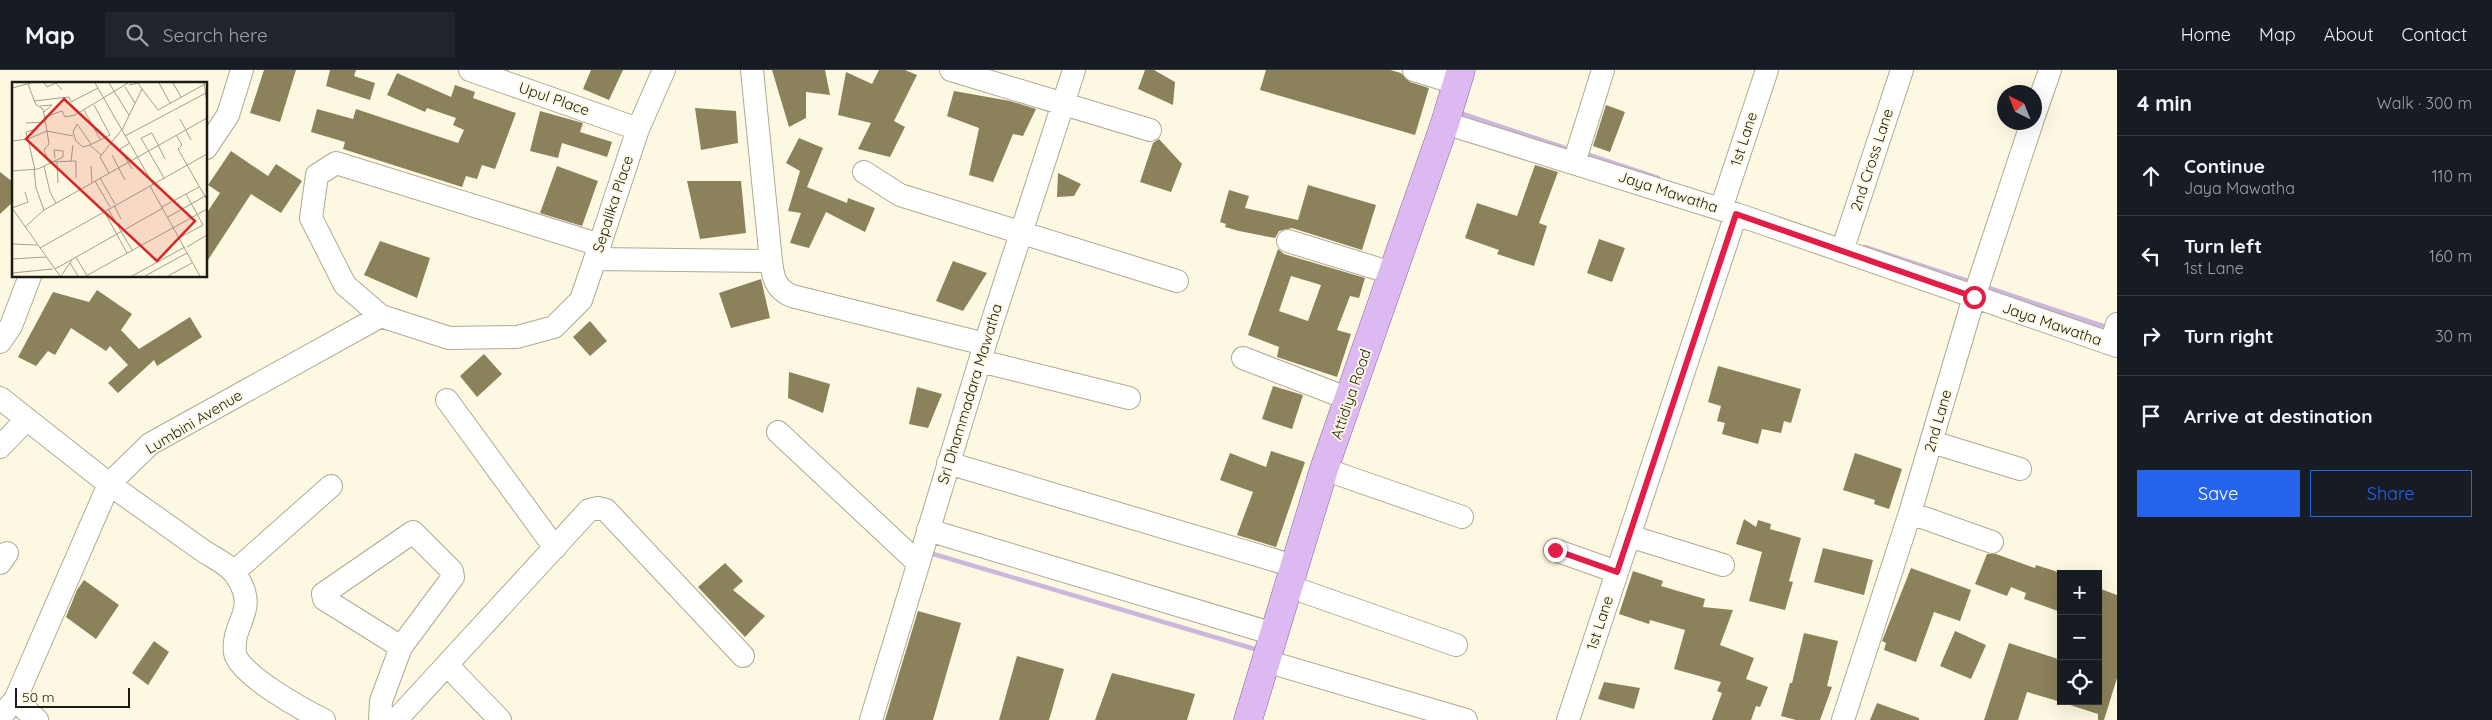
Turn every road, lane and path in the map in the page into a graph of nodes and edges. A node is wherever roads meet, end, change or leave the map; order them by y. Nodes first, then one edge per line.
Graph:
1 (242, 70) edge
2 (470, 70) edge
3 (664, 70) edge
4 (752, 70) edge
5 (951, 70) edge
6 (1074, 70) edge
7 (1414, 70) edge
8 (1603, 70) edge
9 (1767, 70) edge
10 (1902, 70) edge
11 (2050, 70) edge
12 (2042, 93) edge
13 (1452, 99) edge
14 (1062, 103) junction
15 (638, 129) junction
16 (1150, 130) dead end
17 (2029, 130) edge
18 (208, 145) edge
19 (1574, 163) junction
20 (864, 172) dead end
21 (1728, 211) junction
22 (1020, 234) junction
23 (1288, 241) dead end
24 (1842, 251) junction
25 (597, 252) junction
26 (771, 261) junction
27 (1392, 273) junction
28 (29, 278) edge
29 (1177, 281) dead end
30 (1974, 297) junction
31 (381, 316) junction
32 (2115, 338) edge
33 (0, 342) edge
34 (982, 352) junction
35 (1243, 358) dead end
36 (0, 398) edge
37 (1129, 398) dead end
38 (1350, 399) junction
39 (447, 400) dead end
40 (27, 419) junction
41 (778, 432) dead end
42 (1932, 442) junction
43 (0, 447) edge
44 (948, 463) junction
45 (1324, 469) junction
46 (2020, 469) dead end
47 (109, 484) junction
48 (332, 486) dead end
49 (1910, 513) junction
50 (1462, 516) dead end
51 (928, 530) junction
52 (1629, 536) junction
53 (1992, 542) dead end
54 (555, 548) junction
55 (1555, 550) dead end
56 (918, 563) junction
57 (1723, 565) dead end
58 (234, 572) junction
59 (1617, 572) junction
60 (1291, 576) junction
61 (1274, 634) junction
62 (1456, 645) dead end
63 (401, 647) junction
64 (743, 656) dead end
65 (1266, 661) junction
66 (446, 665) junction
67 (5, 708) edge
68 (288, 713) edge
69 (1254, 718) edge
70 (37, 720) edge
71 (324, 720) edge
72 (380, 720) edge
73 (396, 720) edge
74 (500, 720) edge
75 (871, 720) edge
76 (1466, 720) edge
77 (1568, 720) edge
78 (1843, 720) edge

1 - 18 street
2 - 15 street, Upul Place
3 - 15 street, Sepalika Place
4 - 26 street
5 - 14 street
6 - 14 street, Sri Dhammadara Mawatha
7 - 13 street, Jaya Mawatha
8 - 19 street
9 - 21 street, 1st Lane
10 - 24 street, 2nd Cross Lane
11 - 12 street
13 - 19 street, Jaya Mawatha
13 - 27 main road, Attidiya Road
14 - 16 street
14 - 22 street, Sri Dhammadara Mawatha
15 - 25 street, Sepalika Place
17 - 30 street, 2nd Lane
19 - 21 street, Jaya Mawatha
20 - 22 street
21 - 24 street, Jaya Mawatha
21 - 52 street, 1st Lane
22 - 29 street
22 - 34 street, Sri Dhammadara Mawatha
23 - 27 street
24 - 30 street, Jaya Mawatha
25 - 26 street, Sepalika Place
25 - 31 street
25 - 31 street
26 - 34 street
27 - 38 main road, Attidiya Road
28 - 33 street
30 - 32 street, Jaya Mawatha
30 - 42 street, 2nd Lane
31 - 47 street, Lumbini Avenue
34 - 37 street
34 - 44 street, Sri Dhammadara Mawatha
35 - 38 street
36 - 40 street
38 - 45 main road, Attidiya Road
39 - 54 street
40 - 43 street
40 - 47 street
41 - 56 street
42 - 46 street
42 - 49 street, 2nd Lane
44 - 51 street, Sri Dhammadara Mawatha
44 - 60 street
45 - 50 street
45 - 60 main road, Attidiya Road
47 - 58 street
47 - 67 street
48 - 58 street
49 - 53 street
49 - 78 street, 2nd Lane
51 - 56 street, Sri Dhammadara Mawatha
51 - 61 street
52 - 57 street
52 - 59 street, 1st Lane
54 - 64 street
54 - 66 street
55 - 59 street
56 - 75 street, Sri Dhammadara Mawatha
58 - 68 street
59 - 77 street, 1st Lane
60 - 61 main road, Attidiya Road
60 - 62 street
61 - 65 main road, Attidiya Road
63 - 63 street
63 - 72 street
65 - 69 main road, Attidiya Road
65 - 76 street
66 - 73 street
66 - 74 street
67 - 70 street
68 - 71 street

